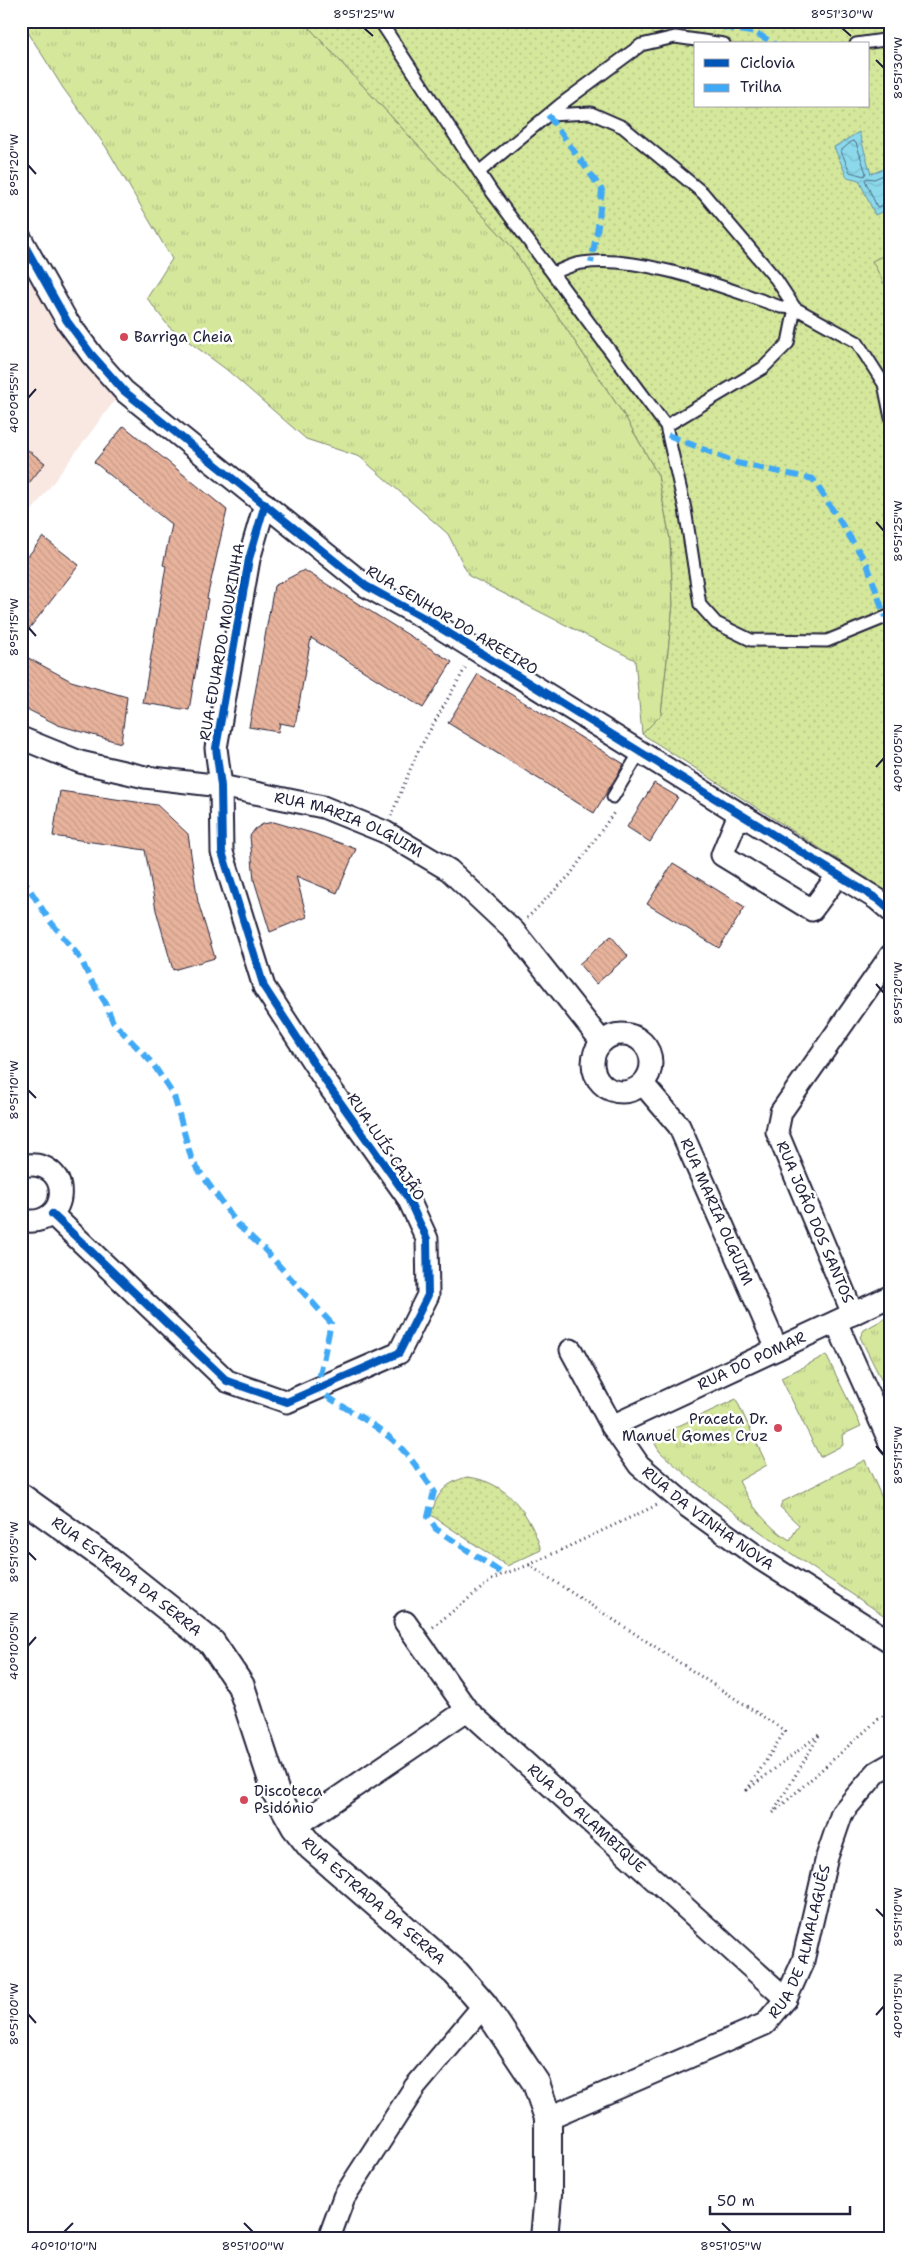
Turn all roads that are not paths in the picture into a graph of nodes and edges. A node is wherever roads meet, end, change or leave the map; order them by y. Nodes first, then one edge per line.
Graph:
1 (380, 21) edge
2 (891, 39) edge
3 (710, 42) edge
4 (870, 42) edge
5 (548, 115) junction
6 (479, 172) junction
7 (21, 239) edge
8 (553, 273) junction
9 (795, 308) junction
10 (891, 418) edge
11 (666, 426) junction
12 (265, 504) junction
13 (891, 614) edge
14 (21, 738) edge
15 (640, 752) junction
16 (221, 786) junction
17 (615, 802) road end
18 (740, 814) junction
19 (838, 875) junction
20 (891, 911) edge
21 (891, 955) edge
22 (602, 1042) junction
23 (643, 1084) junction
24 (21, 1166) edge
25 (52, 1214) junction
26 (21, 1220) edge
27 (891, 1296) edge
28 (844, 1318) junction
29 (777, 1349) junction
30 (571, 1350) dead end
31 (885, 1417) edge
32 (612, 1426) junction
33 (891, 1445) edge
34 (21, 1497) edge
35 (405, 1622) dead end
36 (891, 1642) edge
37 (467, 1710) junction
38 (891, 1764) edge
39 (295, 1827) junction
40 (786, 1999) junction
41 (484, 2005) junction
42 (548, 2118) junction
43 (328, 2238) edge
44 (544, 2238) edge

1 - 6 lane
2 - 4 lane
3 - 5 lane
5 - 6 lane
5 - 9 lane
6 - 8 lane
7 - 12 street, RUA SENHOR DO AREEIRO
8 - 9 lane
8 - 11 lane
9 - 10 lane
9 - 11 lane
11 - 13 lane
12 - 15 street, RUA SENHOR DO AREEIRO
12 - 16 street, RUA EDUARDO MOURINHA
14 - 16 street, RUA MARIA OLGUIM
15 - 17 lane
15 - 18 street, RUA SENHOR DO AREEIRO
16 - 22 street, RUA MARIA OLGUIM
16 - 25 street, RUA LUÍS CAJÃO
18 - 19 street, RUA SENHOR DO AREEIRO
18 - 19 street
19 - 20 street, RUA SENHOR DO AREEIRO
21 - 28 street, RUA JOÃO DOS SANTOS
22 - 23 street
22 - 23 street
23 - 29 street, RUA MARIA OLGUIM
24 - 25 street
25 - 26 street
27 - 28 street, RUA DO POMAR
28 - 29 street, RUA DO POMAR
28 - 31 street, RUA JOÃO DOS SANTOS
29 - 32 street, RUA DO POMAR
30 - 32 street, RUA DA VINHA NOVA
31 - 33 street, RUA JOÃO DOS SANTOS
32 - 36 street, RUA DA VINHA NOVA
34 - 39 street, RUA ESTRADA DA SERRA
35 - 37 street, RUA DO ALAMBIQUE
37 - 39 street
37 - 40 street, RUA DO ALAMBIQUE
38 - 40 street, RUA DE ALMALAGUÊS
39 - 41 street, RUA ESTRADA DA SERRA
40 - 42 street, RUA DE ALMALAGUÊS
41 - 42 street, RUA ESTRADA DA SERRA
41 - 43 street
42 - 44 street, RUA ESTRADA DA SERRA

